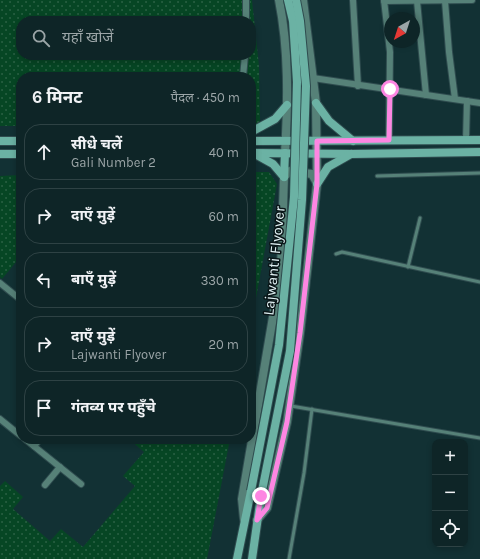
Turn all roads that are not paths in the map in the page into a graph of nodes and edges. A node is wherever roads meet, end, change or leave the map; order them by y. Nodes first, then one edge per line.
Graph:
1 (246, 0) edge
2 (279, 0) edge
3 (288, 0) edge
4 (296, 0) edge
5 (303, 0) edge
6 (352, 0) edge
7 (472, 0) edge
8 (384, 1) edge
9 (416, 1) edge
10 (445, 1) junction
11 (246, 16) edge
12 (306, 19) junction
13 (284, 24) junction
14 (245, 60) edge
15 (243, 72) edge
16 (313, 78) junction
17 (358, 86) junction
18 (390, 89) junction
19 (426, 95) junction
20 (455, 99) junction
21 (467, 101) junction
22 (316, 103) junction
23 (480, 103) edge
24 (287, 105) junction
25 (256, 129) edge
26 (353, 140) junction
27 (389, 140) junction
28 (466, 140) junction
29 (480, 140) edge
30 (0, 141) edge
31 (16, 141) edge
32 (256, 141) edge
33 (286, 141) junction
34 (317, 141) junction
35 (480, 152) edge
36 (256, 153) edge
37 (285, 153) junction
38 (0, 154) edge
39 (16, 154) edge
40 (318, 154) junction
41 (352, 154) junction
42 (256, 155) edge
43 (480, 173) edge
44 (377, 176) dead end
45 (284, 177) junction
46 (317, 184) junction
47 (420, 218) dead end
48 (336, 254) dead end
49 (408, 267) junction
50 (480, 282) edge
51 (0, 283) edge
52 (16, 296) edge
53 (289, 406) junction
54 (312, 409) junction
55 (256, 417) edge
56 (0, 419) edge
57 (16, 432) edge
58 (480, 438) edge
59 (31, 444) edge
60 (251, 444) edge
61 (34, 446) joint
62 (60, 467) junction
63 (81, 484) dead end
64 (45, 485) dead end
65 (257, 520) junction
66 (245, 522) junction
67 (237, 559) edge
68 (252, 559) edge
69 (289, 559) edge

1 - 11 street
2 - 13 street
3 - 66 main road, Lajwanti Flyover, bridge
4 - 65 main road, Lajwanti Flyover, bridge
5 - 12 street
6 - 17 street
7 - 10 street
8 - 9 street
8 - 18 street
9 - 10 street
9 - 19 street
10 - 20 street
12 - 13 street
12 - 16 street
13 - 24 street
14 - 15 street
16 - 17 street
16 - 22 street
17 - 18 street
18 - 19 street
18 - 27 street
19 - 20 street
20 - 21 street
21 - 23 street
21 - 28 street
22 - 26 main road
22 - 34 street
24 - 25 main road
24 - 33 street
26 - 27 main road
26 - 34 main road
27 - 28 main road
28 - 29 main road
30 - 31 main road
32 - 33 main road
33 - 34 main road
33 - 37 street
34 - 40 street
35 - 41 main road
36 - 37 main road
37 - 40 main road
37 - 45 main road
38 - 39 main road
40 - 41 main road
40 - 46 street
41 - 46 main road
42 - 45 main road
43 - 44 lane
45 - 46 street
45 - 55 street
46 - 53 street
47 - 49 lane
48 - 49 lane
49 - 50 lane
51 - 52 street
53 - 54 lane
53 - 65 street
54 - 58 lane
54 - 69 lane
56 - 57 street
59 - 61 street
60 - 66 street
61 - 62 street
62 - 63 street
62 - 64 street
65 - 68 main road, Lajwanti Flyover
66 - 67 main road, Lajwanti Flyover

